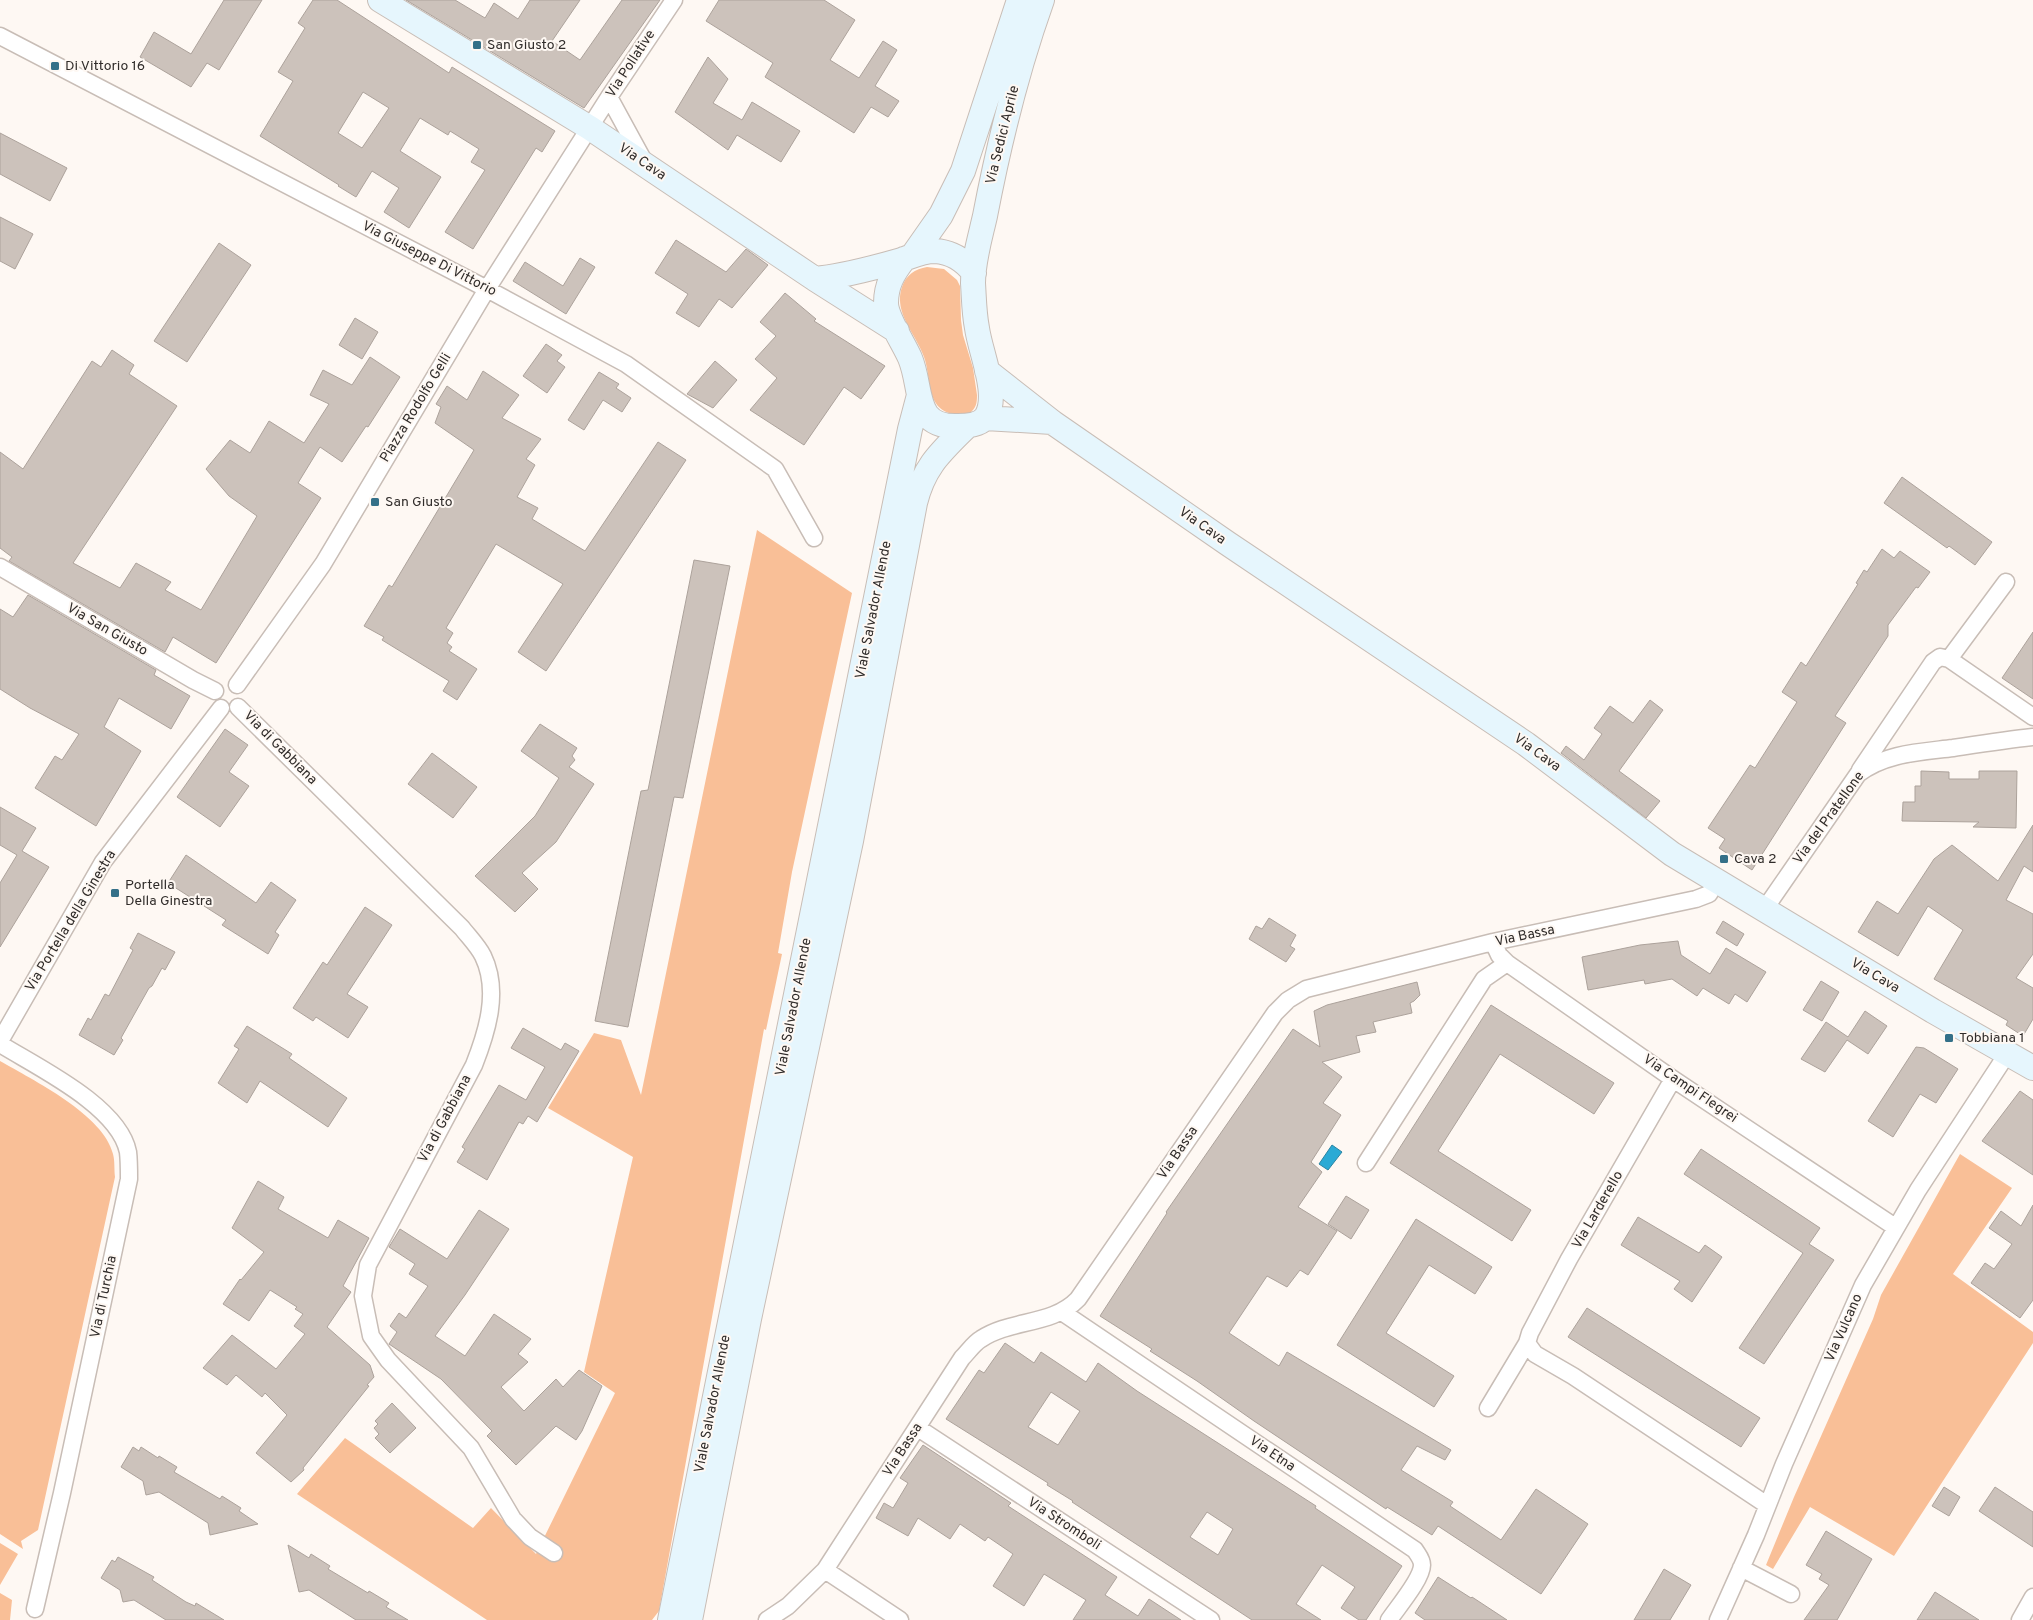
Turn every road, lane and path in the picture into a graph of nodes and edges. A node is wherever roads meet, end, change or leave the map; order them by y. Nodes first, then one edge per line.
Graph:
1 (380, 0) edge
2 (674, 0) edge
3 (1019, 0) edge
4 (1042, 0) edge
5 (0, 36) edge
6 (610, 97) junction
7 (590, 128) junction
8 (646, 165) junction
9 (909, 257) junction
10 (974, 273) junction
11 (815, 279) junction
12 (487, 290) junction
13 (898, 332) junction
14 (987, 371) junction
15 (919, 395) junction
16 (976, 422) junction
17 (1052, 422) junction
18 (814, 538) dead end
19 (0, 567) edge
20 (2006, 582) dead end
21 (1949, 659) junction
22 (237, 685) junction
23 (215, 691) junction
24 (238, 707) junction
25 (221, 708) junction
26 (2033, 717) edge
27 (2033, 737) edge
28 (1858, 774) junction
29 (1717, 880) junction
30 (1764, 910) junction
31 (1493, 942) junction
32 (1507, 963) junction
33 (0, 1043) edge
34 (2007, 1054) junction
35 (2033, 1068) edge
36 (1673, 1078) junction
37 (1366, 1163) dead end
38 (1895, 1227) junction
39 (1062, 1312) junction
40 (1527, 1344) junction
41 (1488, 1408) dead end
42 (918, 1428) junction
43 (1766, 1505) junction
44 (554, 1553) dead end
45 (1741, 1568) junction
46 (824, 1570) junction
47 (1791, 1594) dead end
48 (2033, 1597) edge
49 (35, 1609) dead end
50 (670, 1620) edge
51 (690, 1620) edge
52 (767, 1620) edge
53 (900, 1620) edge
54 (1211, 1620) edge
55 (1389, 1620) edge
56 (1718, 1620) edge
57 (2020, 1620) edge

1 - 7 main road, Via Cava
2 - 6 street, Via Pollative
3 - 9 main road, Via Sedici Aprile
4 - 10 main road, Via Sedici Aprile
5 - 12 street, Via Giuseppe Di Vittorio
6 - 7 street, Via Pollative
6 - 8 street
7 - 8 main road, Via Cava
7 - 12 street, Piazza Rodolfo Gelli
8 - 11 main road, Via Cava
9 - 10 main road
9 - 11 main road
9 - 13 main road, Via Sedici Aprile
10 - 14 main road, Via Sedici Aprile
11 - 13 main road, Via Cava
12 - 18 street, Via Giuseppe Di Vittorio
12 - 22 street, Piazza Rodolfo Gelli
13 - 15 main road, Via Sedici Aprile
14 - 16 main road, Via Sedici Aprile
14 - 17 main road, Via Cava
15 - 16 main road
15 - 50 main road, Viale Salvador Allende
16 - 17 main road
16 - 51 main road, Viale Salvador Allende
17 - 29 main road, Via Cava
19 - 23 street, Via San Giusto
20 - 21 street
21 - 26 street
21 - 28 street
22 - 23 street
22 - 24 street
23 - 25 street
24 - 25 street
24 - 44 street, Via di Gabbiana
25 - 33 street, Via Portella della Ginestra
27 - 28 street, Via del Pratellone
28 - 30 street, Via del Pratellone
29 - 30 main road, Via Cava
29 - 31 street, Via Bassa
30 - 34 main road, Via Cava
31 - 32 street, Via Campi Flegrei
31 - 39 street, Via Bassa
32 - 36 street, Via Campi Flegrei
32 - 37 street
33 - 49 street, Via di Turchia
34 - 35 main road, Via Cava
34 - 38 street, Via Vulcano
36 - 38 street, Via Campi Flegrei
36 - 40 street, Via Larderello
38 - 43 street, Via Vulcano
39 - 42 street, Via Bassa
39 - 55 street, Via Etna
40 - 41 street, Via Larderello
40 - 43 street
42 - 46 street, Via Bassa
42 - 54 street, Via Stromboli
43 - 45 street, Via Vulcano
45 - 47 street
45 - 56 street, Via Vulcano
46 - 52 street, Via Bassa
46 - 53 street
48 - 57 street

